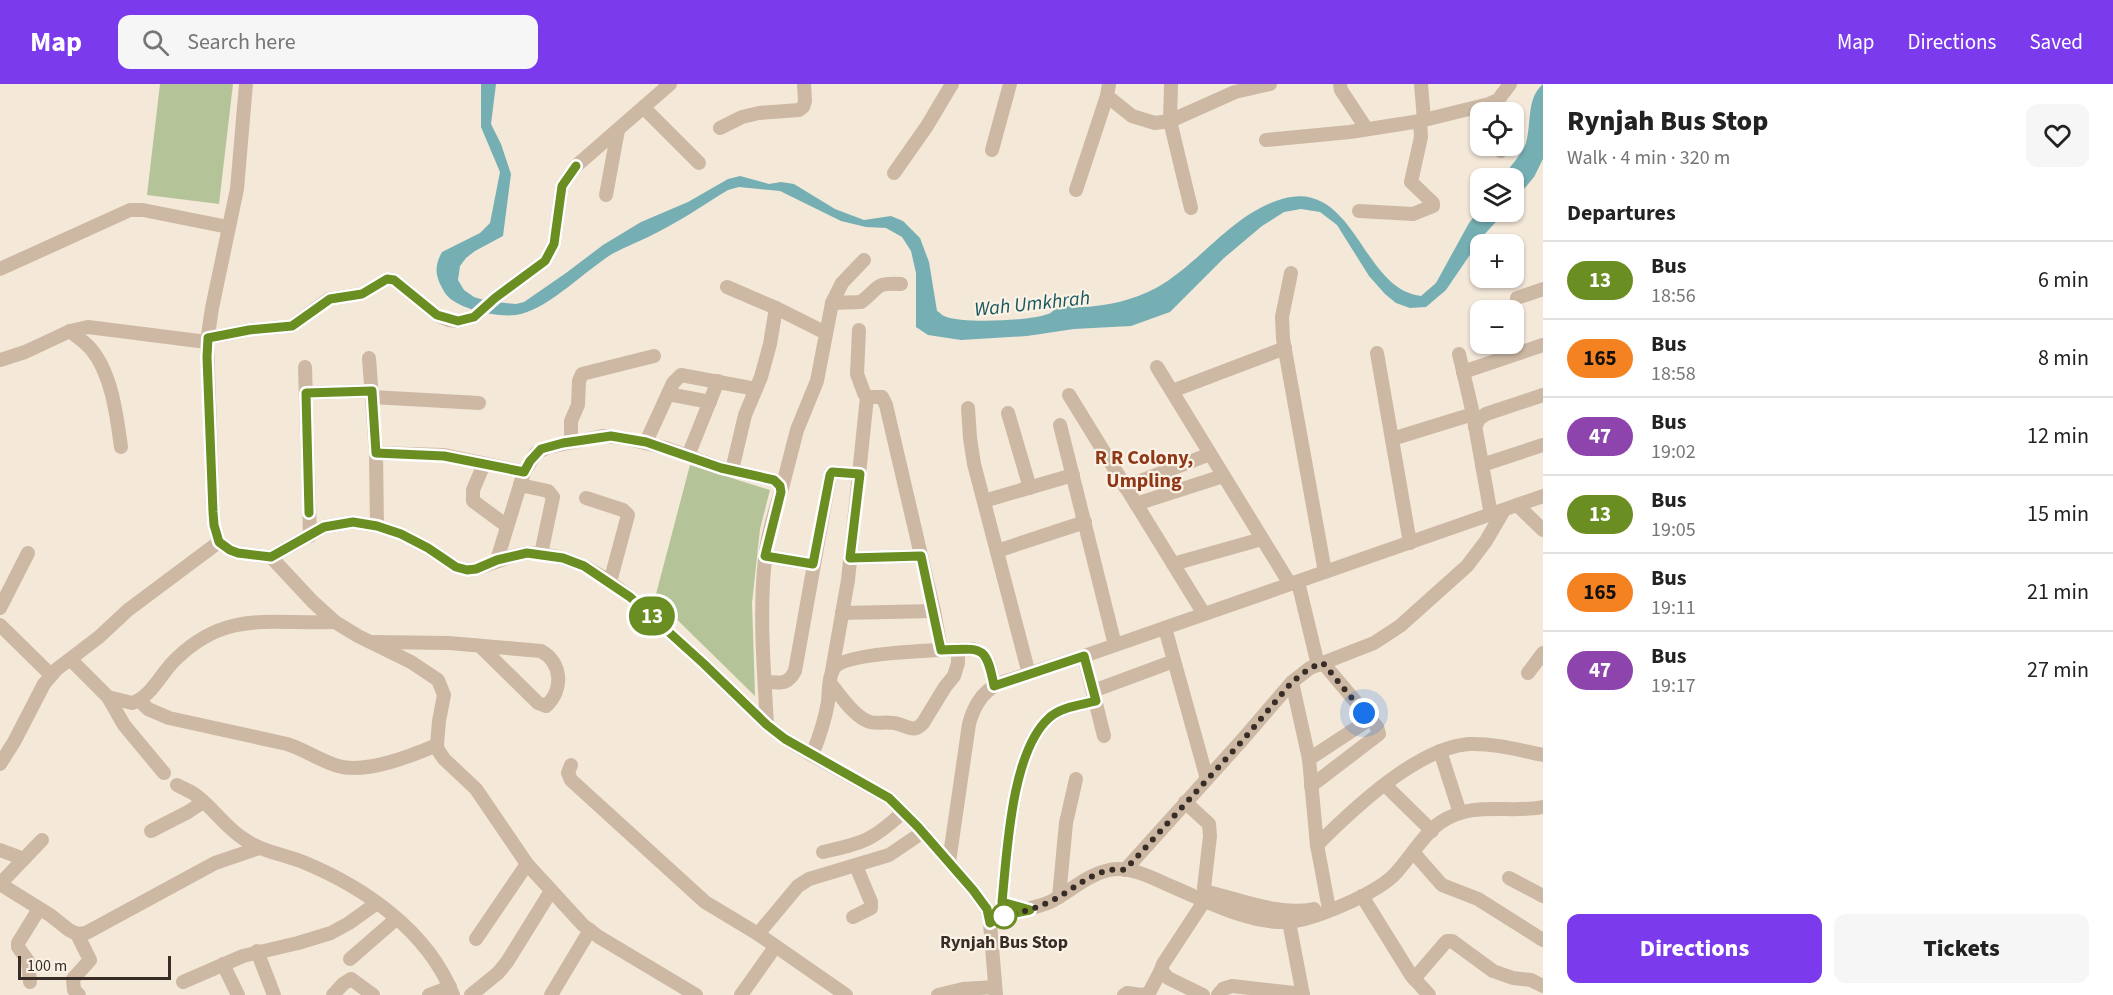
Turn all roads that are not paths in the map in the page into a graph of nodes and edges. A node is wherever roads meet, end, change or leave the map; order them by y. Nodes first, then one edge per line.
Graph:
1 (246, 84) edge
2 (670, 84) edge
3 (804, 84) edge
4 (952, 84) edge
5 (1010, 84) edge
6 (1171, 84) edge
7 (1270, 84) edge
8 (1341, 84) edge
9 (1421, 84) edge
10 (1510, 84) edge
11 (1233, 88) edge
12 (1108, 90) edge
13 (1502, 97) junction
14 (1502, 102) edge
15 (644, 108) junction
16 (1422, 120) junction
17 (1170, 121) junction
18 (720, 128) dead end
19 (1366, 128) junction
20 (618, 130) junction
21 (1266, 140) dead end
22 (992, 150) dead end
23 (699, 163) dead end
24 (894, 173) dead end
25 (1076, 190) dead end
26 (606, 195) dead end
27 (1191, 208) dead end
28 (1359, 211) dead end
29 (228, 227) junction
30 (864, 260) dead end
31 (0, 269) edge
32 (1291, 273) dead end
33 (902, 284) dead end
34 (727, 287) dead end
35 (1543, 289) edge
36 (1517, 298) dead end
37 (831, 303) junction
38 (776, 308) junction
39 (859, 330) dead end
40 (70, 331) junction
41 (826, 333) junction
42 (208, 340) junction
43 (1543, 345) edge
44 (1285, 348) junction
45 (1377, 353) dead end
46 (1459, 354) dead end
47 (654, 356) dead end
48 (369, 358) dead end
49 (0, 360) edge
50 (305, 366) dead end
51 (1157, 367) dead end
52 (1464, 372) junction
53 (718, 381) junction
54 (756, 389) junction
55 (1172, 391) junction
56 (306, 393) junction
57 (372, 394) junction
58 (668, 394) junction
59 (1543, 394) edge
60 (1069, 395) dead end
61 (867, 397) junction
62 (710, 402) junction
63 (479, 403) dead end
64 (968, 408) dead end
65 (1008, 413) dead end
66 (1474, 421) junction
67 (1060, 425) dead end
68 (1392, 439) junction
69 (571, 441) junction
70 (646, 442) junction
71 (1543, 445) edge
72 (121, 447) dead end
73 (376, 453) junction
74 (1210, 454) junction
75 (688, 456) junction
76 (483, 464) junction
77 (1482, 465) junction
78 (732, 470) junction
79 (860, 474) junction
80 (1073, 475) junction
81 (1223, 476) junction
82 (522, 479) junction
83 (1125, 487) junction
84 (1030, 488) junction
85 (781, 492) junction
86 (1543, 496) edge
87 (586, 498) dead end
88 (984, 501) junction
89 (1136, 504) junction
90 (1504, 510) junction
91 (1084, 522) junction
92 (377, 526) junction
93 (507, 526) junction
94 (1543, 530) edge
95 (310, 536) junction
96 (1262, 538) junction
97 (219, 542) junction
98 (1410, 543) junction
99 (997, 551) junction
100 (28, 553) dead end
101 (541, 554) junction
102 (765, 556) junction
103 (921, 556) junction
104 (271, 557) junction
105 (850, 558) junction
106 (497, 560) junction
107 (813, 564) junction
108 (1173, 564) junction
109 (1325, 572) junction
110 (610, 582) junction
111 (1294, 583) junction
112 (0, 608) edge
113 (934, 611) junction
114 (842, 613) junction
115 (1204, 615) junction
116 (334, 622) junction
117 (0, 625) edge
118 (1165, 628) junction
119 (369, 642) junction
120 (1115, 645) junction
121 (481, 647) junction
122 (958, 649) junction
123 (941, 650) junction
124 (1543, 653) edge
125 (1084, 656) junction
126 (71, 660) junction
127 (1174, 661) junction
128 (1320, 664) junction
129 (1528, 673) dead end
130 (1029, 674) junction
131 (51, 675) junction
132 (831, 678) junction
133 (765, 682) junction
134 (1292, 682) junction
135 (994, 686) junction
136 (1094, 696) junction
137 (108, 697) junction
138 (140, 700) junction
139 (1370, 719) junction
140 (767, 725) junction
141 (1104, 735) dead end
142 (437, 745) junction
143 (1440, 751) junction
144 (812, 755) junction
145 (1543, 755) edge
146 (1309, 759) junction
147 (0, 764) edge
148 (571, 765) dead end
149 (164, 773) dead end
150 (1207, 778) junction
151 (1076, 779) dead end
152 (177, 785) dead end
153 (1385, 785) junction
154 (1311, 786) junction
155 (1185, 801) junction
156 (203, 802) junction
157 (1543, 807) edge
158 (903, 812) junction
159 (1460, 813) junction
160 (151, 831) dead end
161 (1432, 831) junction
162 (923, 832) junction
163 (42, 840) dead end
164 (1317, 845) junction
165 (259, 848) junction
166 (0, 850) edge
167 (823, 852) dead end
168 (1413, 852) junction
169 (24, 859) junction
170 (949, 862) junction
171 (527, 864) junction
172 (856, 866) junction
173 (1125, 870) junction
174 (1509, 878) dead end
175 (0, 884) edge
176 (973, 890) junction
177 (550, 891) junction
178 (1362, 896) junction
179 (1543, 896) edge
180 (1059, 897) junction
181 (1205, 900) junction
182 (1002, 902) junction
183 (377, 903) junction
184 (1329, 907) junction
185 (39, 909) junction
186 (1030, 910) junction
187 (853, 918) dead end
188 (396, 919) junction
189 (1289, 922) junction
190 (990, 923) junction
191 (590, 930) junction
192 (77, 933) junction
193 (758, 934) junction
194 (476, 939) dead end
195 (1543, 939) edge
196 (775, 947) junction
197 (257, 951) junction
198 (350, 959) dead end
199 (223, 964) junction
200 (1161, 970) junction
201 (1414, 979) junction
202 (30, 982) dead end
203 (183, 982) dead end
204 (1543, 986) edge
205 (452, 991) edge
206 (996, 991) edge
207 (79, 995) edge
208 (238, 995) edge
209 (274, 995) edge
210 (333, 995) edge
211 (373, 995) edge
212 (429, 995) edge
213 (471, 995) edge
214 (550, 995) edge
215 (696, 995) edge
216 (741, 995) edge
217 (846, 995) edge
218 (938, 995) edge
219 (1124, 995) edge
220 (1203, 995) edge
221 (1218, 995) edge
222 (1303, 995) edge
223 (1429, 995) edge

1 - 29 street
2 - 15 street
3 - 18 street
4 - 24 street
5 - 22 street
6 - 17 street
7 - 11 street
8 - 19 street
9 - 16 street
10 - 13 street
11 - 17 street
12 - 17 street
12 - 25 street
13 - 14 street
13 - 16 street
15 - 20 street
15 - 23 street
16 - 19 street
16 - 28 street
17 - 27 street
19 - 21 street
20 - 26 street
20 - 42 street
29 - 31 street
29 - 42 street
30 - 37 street
32 - 44 street
33 - 37 street
34 - 38 street
35 - 36 street
37 - 41 street
38 - 41 street
38 - 54 street
39 - 61 street
40 - 42 street
40 - 49 street
40 - 72 street
41 - 85 street
42 - 97 street
43 - 52 street
44 - 55 street
44 - 109 street
45 - 68 street
46 - 52 street
47 - 69 street
48 - 57 street
50 - 56 street
51 - 55 street
52 - 66 street
53 - 54 street
53 - 58 street
53 - 62 street
54 - 78 street
55 - 74 street
56 - 57 street
56 - 95 street
57 - 63 street
57 - 73 street
58 - 62 street
58 - 70 street
59 - 66 street
60 - 83 street
61 - 79 street
61 - 103 street
62 - 75 street
64 - 88 street
65 - 84 street
66 - 68 street
66 - 77 street
67 - 80 street
68 - 98 street
69 - 70 street
69 - 82 street
70 - 75 street
71 - 77 street
73 - 76 street
73 - 92 street
74 - 81 street
74 - 83 street
75 - 78 street
76 - 82 street
76 - 93 street
77 - 90 street
78 - 85 street
79 - 105 street
79 - 107 street
80 - 84 street
80 - 91 street
81 - 89 street
81 - 96 street
82 - 93 street
82 - 101 street
83 - 89 street
84 - 88 street
85 - 102 street
86 - 90 street
87 - 110 street
88 - 99 street
89 - 108 street
90 - 94 street
90 - 98 street
90 - 128 street
91 - 99 street
91 - 120 street
92 - 95 street
92 - 106 street
93 - 106 street
95 - 104 street
96 - 108 street
96 - 111 street
97 - 104 street
97 - 126 street
98 - 109 street
99 - 130 street
100 - 112 street
101 - 106 street
101 - 110 street
102 - 107 street
102 - 133 street
103 - 105 street
103 - 113 street
104 - 116 street
105 - 114 street
107 - 133 street
108 - 115 street
109 - 111 street
110 - 140 street
111 - 115 street
111 - 128 street
113 - 114 street
113 - 123 street
114 - 132 street
115 - 118 street
116 - 119 street
116 - 138 street
117 - 131 street
118 - 120 street
118 - 127 street
119 - 121 street
119 - 142 street
120 - 125 street
121 - 121 street
122 - 123 street
122 - 132 street
122 - 135 street
123 - 132 street
124 - 129 street
125 - 130 street
125 - 136 street
126 - 131 street
126 - 137 street
127 - 136 street
127 - 150 street
128 - 134 street
128 - 139 street
130 - 135 street
131 - 147 street
132 - 144 street
133 - 140 street
134 - 146 street
134 - 150 street
135 - 170 street
136 - 141 street
136 - 182 street
137 - 138 street
137 - 149 street
138 - 142 street
139 - 146 street
139 - 154 street
140 - 144 street
142 - 171 street
143 - 145 street
143 - 153 street
143 - 159 street
144 - 158 street
146 - 154 street
148 - 193 street
150 - 155 street
151 - 180 street
152 - 156 street
153 - 161 street
153 - 164 street
154 - 164 street
155 - 173 street
155 - 184 street
156 - 160 street
156 - 165 street
157 - 159 street
158 - 162 street
158 - 167 street
159 - 161 street
161 - 168 street
162 - 170 street
162 - 172 street
163 - 169 street
164 - 184 street
165 - 183 street
165 - 192 street
166 - 169 street
168 - 178 street
168 - 195 street
169 - 175 street
170 - 176 street
171 - 177 street
171 - 194 street
172 - 187 street
172 - 193 street
173 - 180 street
173 - 181 street
174 - 179 street
175 - 185 street
176 - 182 street
176 - 190 street
177 - 191 street
177 - 213 street
178 - 184 street
178 - 201 street
180 - 186 street
181 - 189 street
181 - 200 street
182 - 186 street
183 - 188 street
183 - 197 street
184 - 189 street
185 - 192 street
185 - 202 street
186 - 190 street
188 - 198 street
188 - 205 street
189 - 222 street
190 - 206 street
191 - 214 street
191 - 215 street
192 - 207 street
193 - 196 street
196 - 216 street
196 - 217 street
197 - 199 street
197 - 209 street
199 - 203 street
199 - 208 street
200 - 219 street
200 - 220 street
201 - 204 street
201 - 223 street
205 - 212 street
206 - 218 street
210 - 211 street
221 - 222 street

